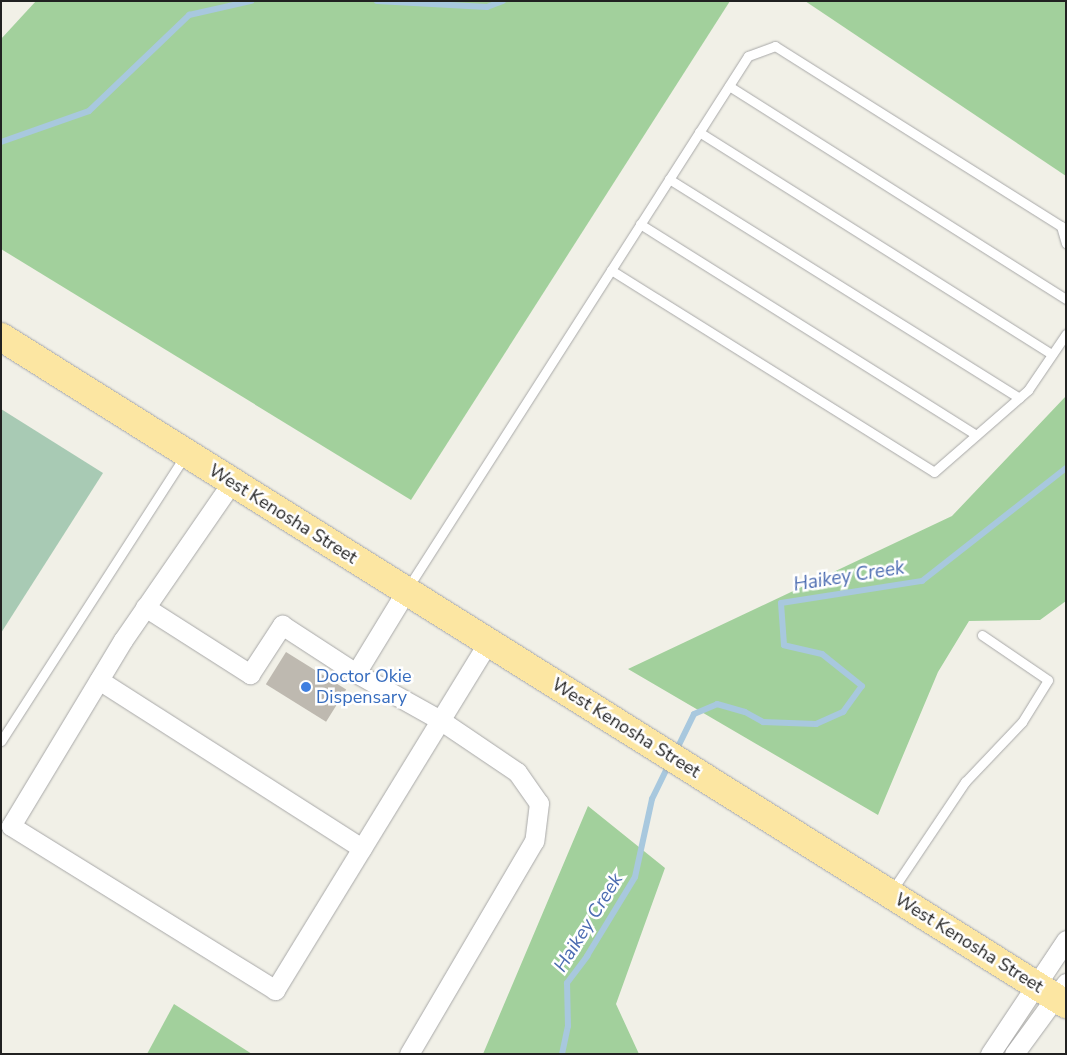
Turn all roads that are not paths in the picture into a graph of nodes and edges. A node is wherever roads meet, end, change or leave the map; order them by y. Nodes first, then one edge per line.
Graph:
1 (728, 86) junction
2 (699, 132) junction
3 (669, 179) junction
4 (640, 224) junction
5 (1066, 243) edge
6 (611, 270) junction
7 (1066, 299) edge
8 (1066, 334) edge
9 (1, 337) edge
10 (1052, 354) junction
11 (1019, 398) junction
12 (976, 435) junction
13 (186, 453) junction
14 (232, 482) junction
15 (406, 591) junction
16 (146, 607) junction
17 (982, 635) dead end
18 (488, 642) junction
19 (356, 673) junction
20 (99, 680) junction
21 (440, 720) junction
22 (1, 741) edge
23 (362, 848) junction
24 (890, 893) junction
25 (1066, 940) edge
26 (1055, 992) edge
27 (409, 1054) edge
28 (990, 1054) edge
29 (1014, 1054) edge

1 - 2 lane
1 - 5 lane
1 - 7 lane
2 - 3 lane
2 - 10 lane
3 - 4 lane
3 - 11 lane
4 - 6 lane
4 - 12 lane
6 - 12 lane
6 - 15 lane
8 - 10 lane
9 - 13 main road, West Kenosha Street
10 - 11 lane
11 - 12 lane
13 - 14 main road, West Kenosha Street
13 - 22 lane
14 - 15 main road, West Kenosha Street
14 - 16 street
15 - 18 main road, West Kenosha Street
15 - 19 street
16 - 19 street
16 - 20 street
17 - 24 lane
18 - 21 street
18 - 24 main road, West Kenosha Street
19 - 21 street
20 - 23 street
20 - 23 street
21 - 23 street
21 - 27 street
24 - 26 main road, West Kenosha Street
25 - 26 street
26 - 28 street
26 - 29 street

